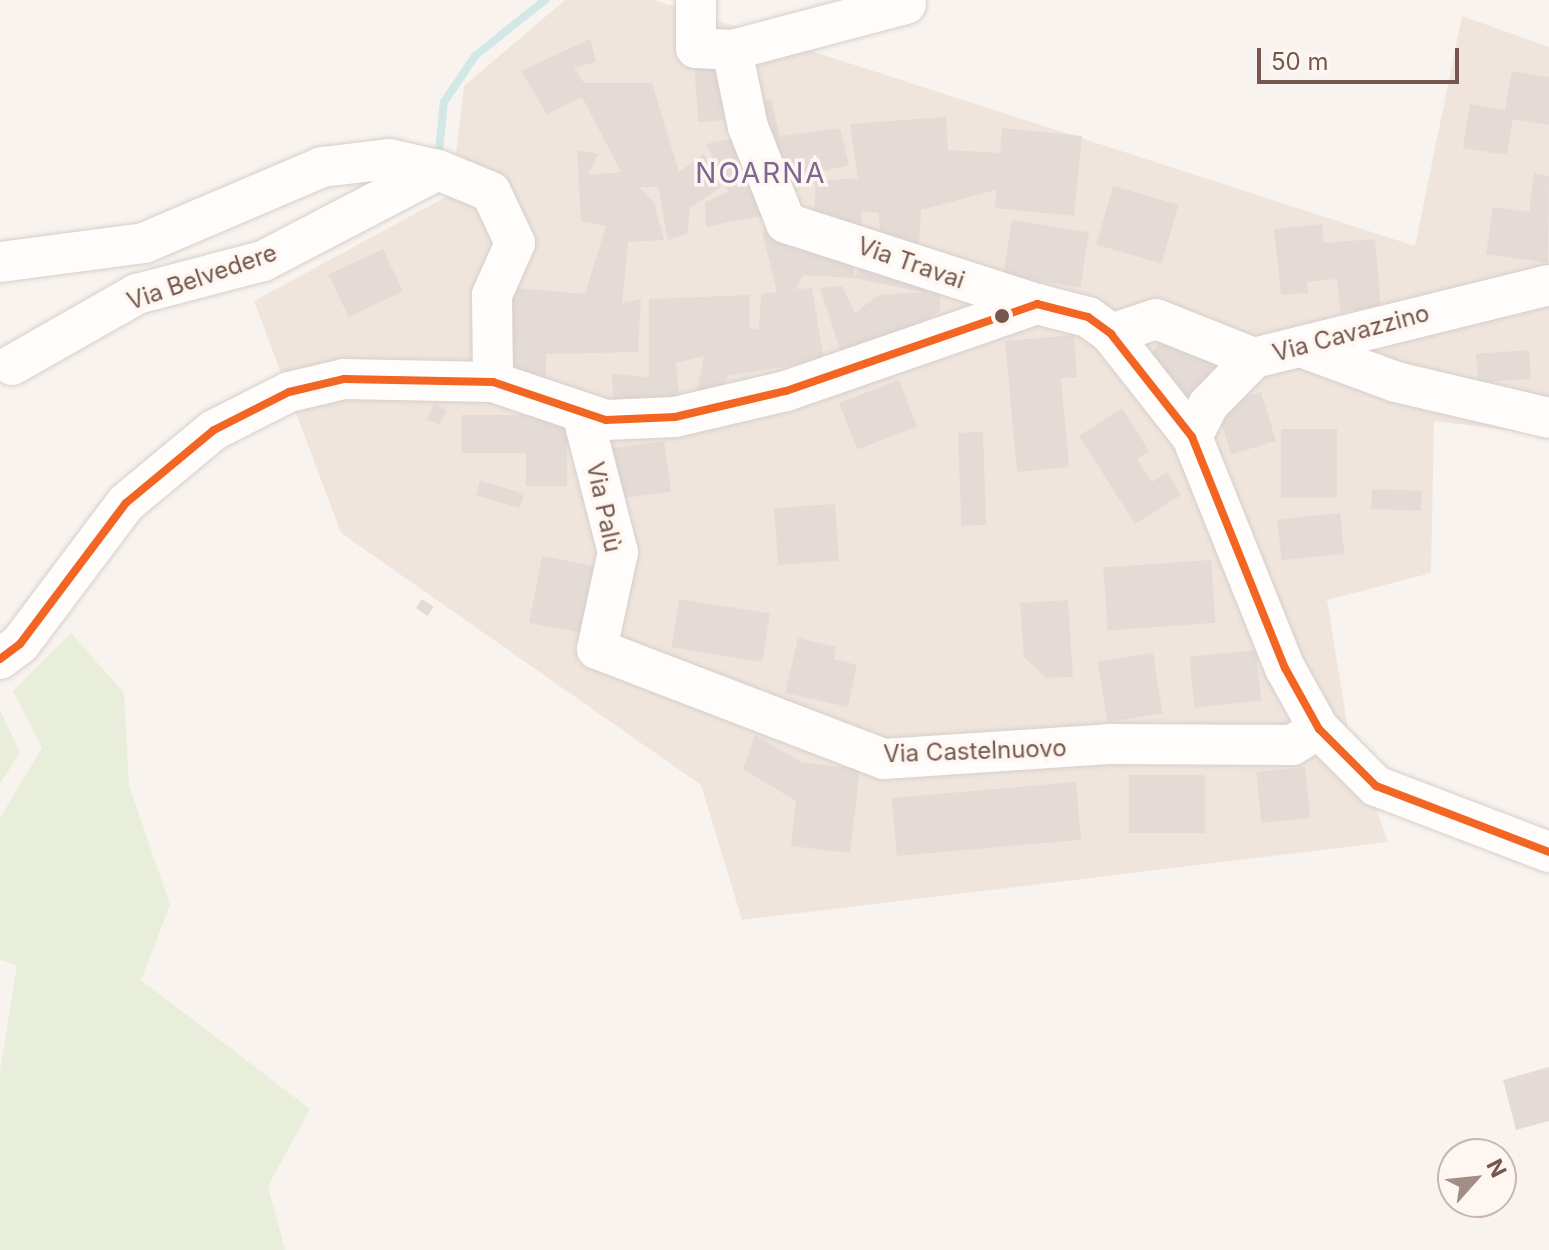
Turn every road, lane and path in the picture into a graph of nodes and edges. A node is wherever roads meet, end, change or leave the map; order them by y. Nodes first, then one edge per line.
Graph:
1 (696, 0) edge
2 (906, 4) dead end
3 (732, 50) junction
4 (438, 170) junction
5 (0, 262) edge
6 (1549, 285) edge
7 (1037, 304) junction
8 (1111, 334) junction
9 (1301, 347) junction
10 (1254, 358) junction
11 (12, 365) dead end
12 (493, 382) junction
13 (582, 413) junction
14 (1549, 418) edge
15 (1192, 437) junction
16 (597, 649) joint
17 (0, 659) edge
18 (1319, 729) junction
19 (1549, 852) edge

1 - 3 street
2 - 3 street
3 - 7 street, Via Travai
4 - 5 street
4 - 11 street, Via Belvedere
4 - 12 street
6 - 9 street, Via Cavazzino
7 - 8 street, Via Travai
7 - 13 street
8 - 10 street, Via Cavazzino
8 - 15 street
9 - 10 street, Via Cavazzino
9 - 14 street
10 - 15 street
12 - 13 street
12 - 17 street
13 - 16 street, Via Palù
15 - 18 street
16 - 18 street, Via Castelnuovo
18 - 19 street

